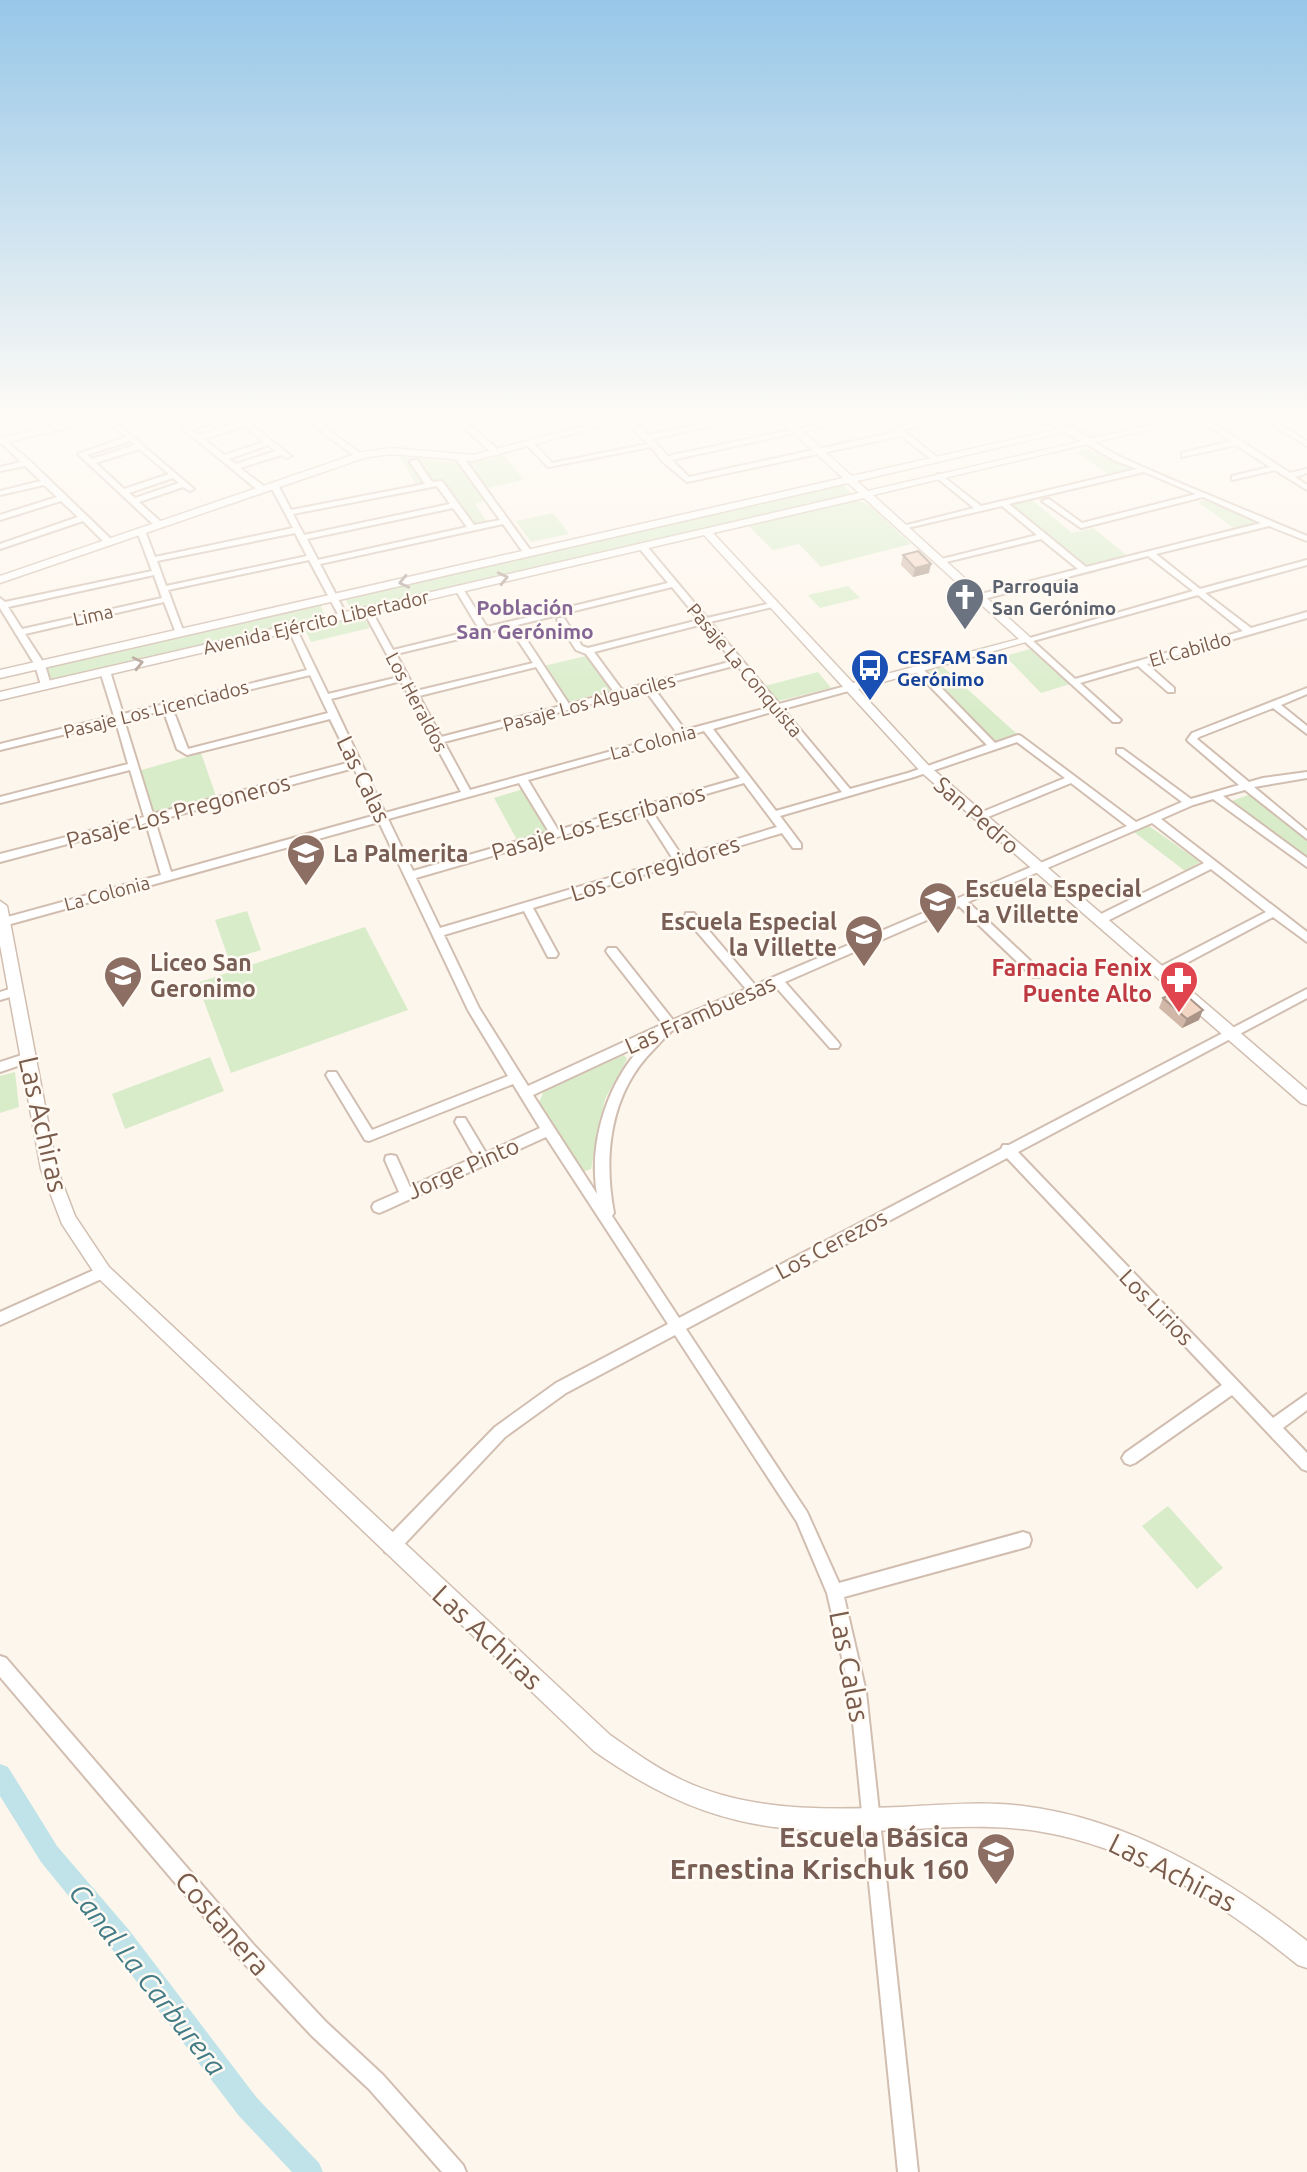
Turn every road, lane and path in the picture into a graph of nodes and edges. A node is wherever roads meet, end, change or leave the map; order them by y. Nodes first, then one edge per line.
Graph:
1 (150, 516) edge
2 (184, 516) edge
3 (290, 516) edge
4 (394, 516) edge
5 (463, 516) edge
6 (501, 516) edge
7 (687, 516) edge
8 (769, 516) edge
9 (891, 516) edge
10 (949, 516) edge
11 (1019, 516) edge
12 (1068, 516) edge
13 (1119, 516) edge
14 (1254, 516) edge
15 (84, 518) joint
16 (504, 521) junction
17 (1269, 523) junction
18 (159, 525) junction
19 (903, 527) junction
20 (472, 528) junction
21 (141, 531) junction
22 (706, 531) junction
23 (299, 534) junction
24 (1043, 536) junction
25 (1307, 539) edge
26 (108, 542) junction
27 (642, 546) junction
28 (0, 547) edge
29 (528, 553) junction
30 (1150, 554) junction
31 (152, 560) junction
32 (313, 560) junction
33 (941, 562) junction
34 (1307, 562) edge
35 (1084, 571) junction
36 (157, 572) junction
37 (0, 580) edge
38 (674, 584) junction
39 (163, 589) junction
40 (458, 589) junction
41 (1198, 592) junction
42 (980, 597) junction
43 (333, 598) junction
44 (167, 599) junction
45 (1, 603) edge
46 (773, 604) junction
47 (367, 610) junction
48 (1307, 615) edge
49 (343, 616) junction
50 (561, 620) dead end
51 (705, 621) junction
52 (512, 623) junction
53 (292, 628) junction
54 (484, 630) junction
55 (1249, 631) junction
56 (20, 632) junction
57 (180, 633) junction
58 (1027, 640) junction
59 (589, 650) junction
60 (390, 653) junction
61 (739, 662) junction
62 (1140, 663) junction
63 (538, 664) junction
64 (40, 665) junction
65 (918, 670) junction
66 (105, 671) junction
67 (313, 671) junction
68 (0, 674) edge
69 (404, 678) junction
70 (1074, 682) junction
71 (46, 685) junction
72 (647, 686) junction
73 (849, 688) junction
74 (1171, 690) dead end
75 (1307, 691) edge
76 (620, 693) junction
77 (413, 695) junction
78 (0, 696) edge
79 (325, 698) junction
80 (1274, 704) junction
81 (567, 707) junction
82 (777, 708) junction
83 (170, 715) dead end
84 (333, 715) junction
85 (119, 718) junction
86 (1116, 720) dead end
87 (707, 728) junction
88 (1307, 731) edge
89 (683, 734) junction
90 (438, 741) junction
91 (992, 745) junction
92 (0, 747) edge
93 (1120, 751) dead end
94 (357, 764) junction
95 (134, 766) junction
96 (925, 769) junction
97 (1307, 775) edge
98 (522, 779) junction
99 (746, 779) junction
100 (1072, 779) junction
101 (1248, 785) junction
102 (848, 793) junction
103 (467, 794) junction
104 (1214, 795) junction
105 (0, 800) edge
106 (1189, 803) junction
107 (645, 808) junction
108 (773, 815) junction
109 (382, 817) junction
110 (979, 817) junction
111 (149, 818) junction
112 (1153, 818) junction
113 (1134, 826) junction
114 (784, 829) junction
115 (555, 834) junction
116 (1307, 836) edge
117 (797, 846) dead end
118 (0, 858) edge
119 (679, 860) junction
120 (1307, 863) edge
121 (1212, 864) junction
122 (1037, 867) junction
123 (410, 876) junction
124 (167, 877) junction
125 (960, 901) junction
126 (527, 906) junction
127 (1274, 912) junction
128 (690, 916) dead end
129 (1, 917) edge
130 (1099, 920) junction
131 (436, 933) junction
132 (1307, 938) edge
133 (612, 951) dead end
134 (552, 954) dead end
135 (1160, 972) junction
136 (1037, 974) dead end
137 (777, 981) junction
138 (754, 990) junction
139 (1307, 993) edge
140 (8, 994) edge
141 (671, 1026) junction
142 (1231, 1033) junction
143 (834, 1045) dead end
144 (28, 1058) junction
145 (0, 1067) edge
146 (332, 1075) dead end
147 (515, 1078) junction
148 (525, 1093) junction
149 (1307, 1099) edge
150 (461, 1122) dead end
151 (548, 1130) junction
152 (1007, 1149) junction
153 (483, 1159) junction
154 (391, 1160) dead end
155 (406, 1193) junction
156 (379, 1207) dead end
157 (610, 1223) junction
158 (103, 1272) junction
159 (0, 1319) edge
160 (679, 1326) junction
161 (1233, 1386) junction
162 (1307, 1401) edge
163 (1272, 1427) junction
164 (1130, 1458) dead end
165 (1307, 1464) edge
166 (1023, 1540) dead end
167 (391, 1546) junction
168 (835, 1592) junction
169 (0, 1664) edge
170 (872, 1819) junction
171 (1307, 1956) edge
172 (456, 2172) edge
173 (908, 2172) edge

1 - 18 street
2 - 18 street
3 - 23 street
4 - 23 street
5 - 20 street
6 - 16 street
7 - 29 street, Avenida Ejército Libertador
8 - 22 street, Avenida Ejército Libertador
9 - 19 street
10 - 19 street
11 - 24 street
12 - 13 street
14 - 17 street
15 - 26 street
15 - 28 street
16 - 20 street
16 - 29 street
17 - 25 street
17 - 30 street
18 - 21 street
19 - 33 street
20 - 32 street
21 - 26 street
21 - 31 street
22 - 27 street, Avenida Ejército Libertador
22 - 46 street, San Pedro
23 - 31 street
23 - 32 street
24 - 33 street
24 - 35 street
26 - 37 street
27 - 38 street, Pasaje La Conquista
40 -> 27 street, Avenida Ejército Libertador
29 -> 43 street, Avenida Ejército Libertador
30 - 35 street
30 - 41 street
31 - 36 street
32 - 39 street
32 - 43 street
33 - 42 street
34 - 41 street, La Colonia
35 - 42 street
36 - 39 street
36 - 45 street
38 - 51 street, Pasaje La Conquista
38 - 52 street
39 - 44 street
40 - 47 street, Avenida Ejército Libertador
40 - 54 street
41 - 55 street
41 - 58 street, La Colonia
42 - 58 street
43 - 49 street
43 - 57 street, Avenida Ejército Libertador
44 - 56 street, Lima
44 - 57 street
45 - 56 street
46 - 51 street
46 - 73 street, San Pedro
47 - 49 street, Avenida Ejército Libertador
47 - 60 street, Los Heraldos
48 - 55 street, El Cabildo
49 - 53 street, Avenida Ejército Libertador
50 - 59 street
51 - 59 street
51 - 61 street, Pasaje La Conquista
52 - 54 street
52 - 63 street
66 -> 53 street, Avenida Ejército Libertador
53 - 67 street, Las Calas
54 - 60 street
55 - 62 street, El Cabildo
56 - 64 street
57 - 64 street, Avenida Ejército Libertador
58 - 65 street, La Colonia
58 - 70 street
59 - 76 street
60 - 69 street, Los Heraldos
61 - 72 street, Pasaje Los Alguaciles
61 - 82 street, Pasaje La Conquista
62 - 70 street, El Cabildo
62 - 74 street
63 - 77 street
63 - 81 street
64 - 68 street, Avenida Ejército Libertador
64 - 71 street
65 - 73 street, La Colonia
65 - 91 street
66 - 71 street, Avenida Ejército Libertador
66 - 85 street
67 - 79 street, Las Calas
67 - 85 street, Pasaje Los Licenciados
69 - 77 street, Los Heraldos
69 - 79 street
70 - 86 street
71 - 78 street, Avenida Ejército Libertador
72 - 76 street, Pasaje Los Alguaciles
72 - 89 street
73 - 82 street, La Colonia
73 - 96 street, San Pedro
75 - 80 street
76 - 81 street, Pasaje Los Alguaciles
77 - 90 street, Los Heraldos
79 - 84 street, Las Calas
80 - 88 street
80 - 101 street
81 - 90 street, Pasaje Los Alguaciles
82 - 87 street, La Colonia
82 - 102 street, Pasaje La Conquista
83 - 84 street
84 - 94 street, Las Calas
85 - 92 street, Pasaje Los Licenciados
85 - 95 street
87 - 89 street, La Colonia
87 - 99 street
89 - 98 street, La Colonia
90 - 103 street, Los Heraldos
91 - 96 street
91 - 100 street
93 - 106 street
94 - 109 street, Las Calas
94 - 111 street, Pasaje Los Pregoneros
95 - 105 street
95 - 111 street
96 - 102 street
96 - 110 street, San Pedro
97 - 101 street, Las Frambuesas
98 - 103 street, La Colonia
98 - 115 street
99 - 107 street, Pasaje Los Escribanos
99 - 108 street
100 - 110 street
100 - 113 street
101 - 104 street, Las Frambuesas
101 - 116 street
102 - 108 street
103 - 109 street, La Colonia
104 - 106 street, Las Frambuesas
104 - 120 street
106 - 112 street, Las Frambuesas
107 - 115 street, Pasaje Los Escribanos
107 - 119 street
108 - 114 street
109 - 123 street, Las Calas
109 - 124 street, La Colonia
110 - 122 street, San Pedro
111 - 118 street, Pasaje Los Pregoneros
111 - 124 street
112 - 113 street, Las Frambuesas
112 - 121 street
113 - 122 street, Las Frambuesas
114 - 117 street
114 - 119 street, Los Corregidores
115 - 123 street, Pasaje Los Escribanos
119 - 126 street, Los Corregidores
121 - 127 street
121 - 130 street
122 - 125 street, Las Frambuesas
122 - 130 street, San Pedro
123 - 131 street, Las Calas
124 - 129 street, La Colonia
125 - 136 street
125 - 137 street, Las Frambuesas
126 - 131 street, Los Corregidores
126 - 134 street
127 - 132 street
127 - 135 street
128 - 138 street
129 - 140 street, Las Achiras
130 - 135 street, San Pedro
131 - 147 street, Las Calas
133 - 141 street
135 - 142 street, San Pedro
137 - 138 street, Las Frambuesas
137 - 143 street
138 - 141 street, Las Frambuesas
139 - 142 street, Los Cerezos
140 - 144 street, Las Achiras
141 - 148 street, Las Frambuesas
141 - 157 street, Las Calas
142 - 149 street, San Pedro
142 - 152 street, Los Cerezos
144 - 145 street
144 - 158 street, Las Achiras
146 - 147 street
147 - 148 street, Las Calas
148 - 151 street, Las Calas
150 - 153 street
151 - 153 street, Jorge Pinto
151 - 157 street, Las Calas
152 - 160 street, Los Cerezos
152 - 161 street, Los Lirios
153 - 155 street, Jorge Pinto
154 - 155 street
155 - 156 street, Jorge Pinto
157 - 160 street, Las Calas
158 - 159 street
158 - 167 street, Las Achiras
160 - 167 street, Los Cerezos
160 - 168 street, Las Calas
161 - 163 street, Los Lirios
161 - 164 street
162 - 163 street
163 - 165 street, Los Lirios
166 - 168 street
167 - 170 street, Las Achiras
168 - 170 street, Las Calas
169 - 172 street, Costanera
170 - 171 street, Las Achiras
170 - 173 street, Las Calas

